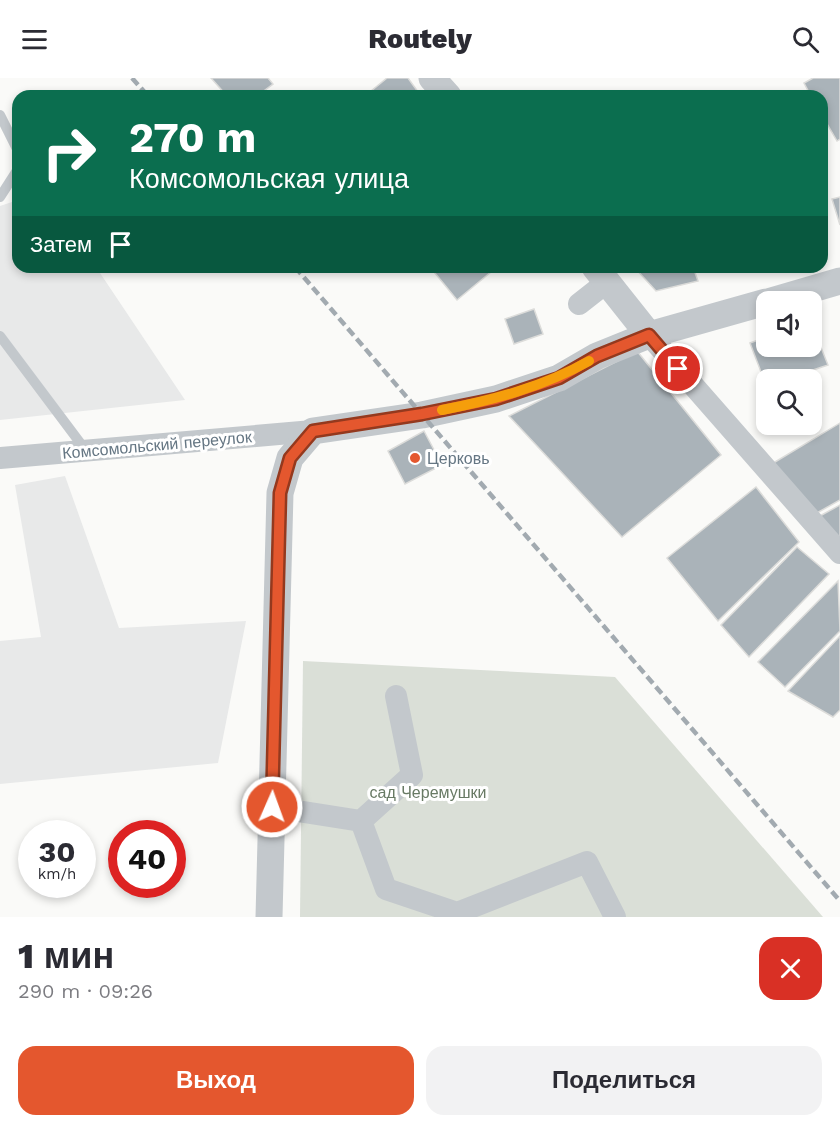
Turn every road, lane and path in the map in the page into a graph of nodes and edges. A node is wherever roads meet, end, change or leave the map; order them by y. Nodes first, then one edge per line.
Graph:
1 (432, 78) edge
2 (443, 90) edge
3 (0, 115) edge
4 (12, 139) edge
5 (12, 178) edge
6 (0, 197) edge
7 (601, 274) edge
8 (840, 281) edge
9 (805, 291) edge
10 (579, 304) dead end
11 (756, 305) edge
12 (649, 335) junction
13 (0, 336) edge
14 (313, 431) junction
15 (87, 452) junction
16 (0, 458) edge
17 (840, 553) edge
18 (396, 696) dead end
19 (272, 807) junction
20 (361, 821) junction
21 (269, 917) edge
22 (615, 917) edge

1 - 2 street
3 - 4 lane
5 - 6 lane
7 - 10 street
7 - 12 street
8 - 9 street
11 - 12 street
12 - 14 street
12 - 17 street
13 - 15 lane
14 - 15 street, Комсомольский переулок
14 - 19 street
15 - 16 street, Комсомольский переулок
18 - 20 street
19 - 20 street
19 - 21 street
20 - 22 street

